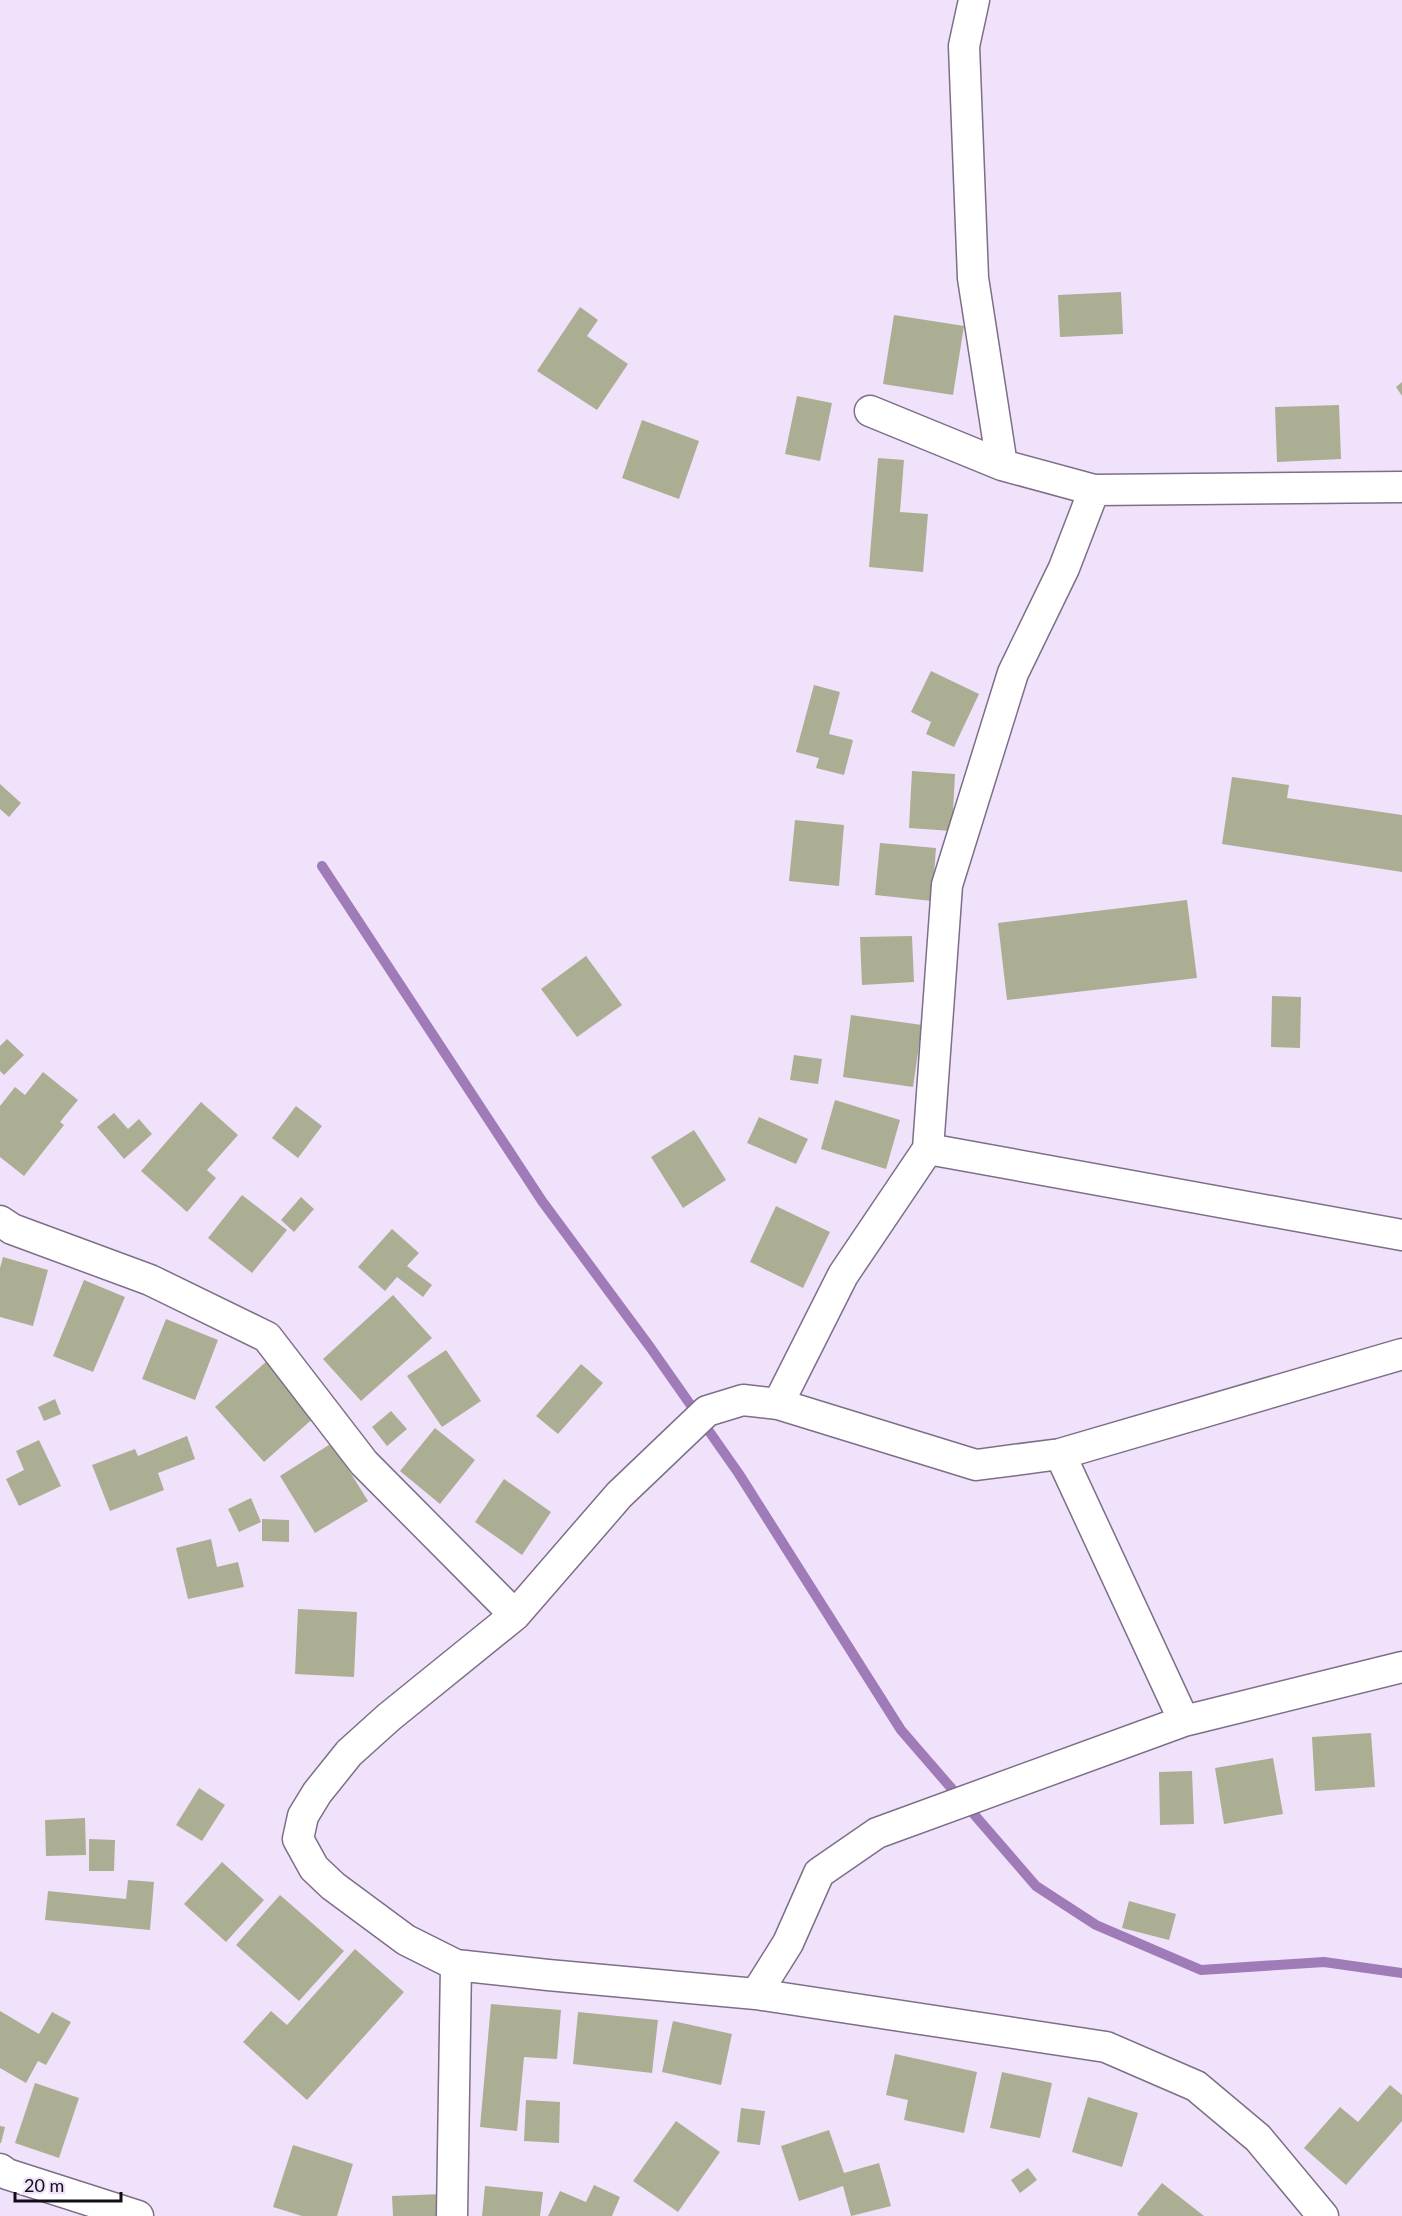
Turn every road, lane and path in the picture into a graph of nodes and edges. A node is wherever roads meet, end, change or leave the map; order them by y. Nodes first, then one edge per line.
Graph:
1 (974, 0) edge
2 (870, 411) dead end
3 (1002, 465) junction
4 (1402, 487) edge
5 (1094, 490) junction
6 (928, 1149) junction
7 (0, 1221) edge
8 (1402, 1235) edge
9 (1402, 1353) edge
10 (778, 1404) junction
11 (1060, 1454) junction
12 (515, 1616) junction
13 (1402, 1667) edge
14 (1184, 1721) junction
15 (456, 1965) junction
16 (756, 1994) junction
17 (0, 2169) edge
18 (138, 2216) edge
19 (452, 2216) edge
20 (1323, 2216) edge

1 - 3 street
2 - 3 street
3 - 5 street
4 - 5 street
5 - 6 street
6 - 8 street
6 - 10 street
7 - 12 street
9 - 11 street
10 - 11 street
10 - 12 street
11 - 14 street
12 - 15 street
13 - 14 street
14 - 16 street
15 - 16 street
15 - 19 street
16 - 20 street
17 - 18 street

